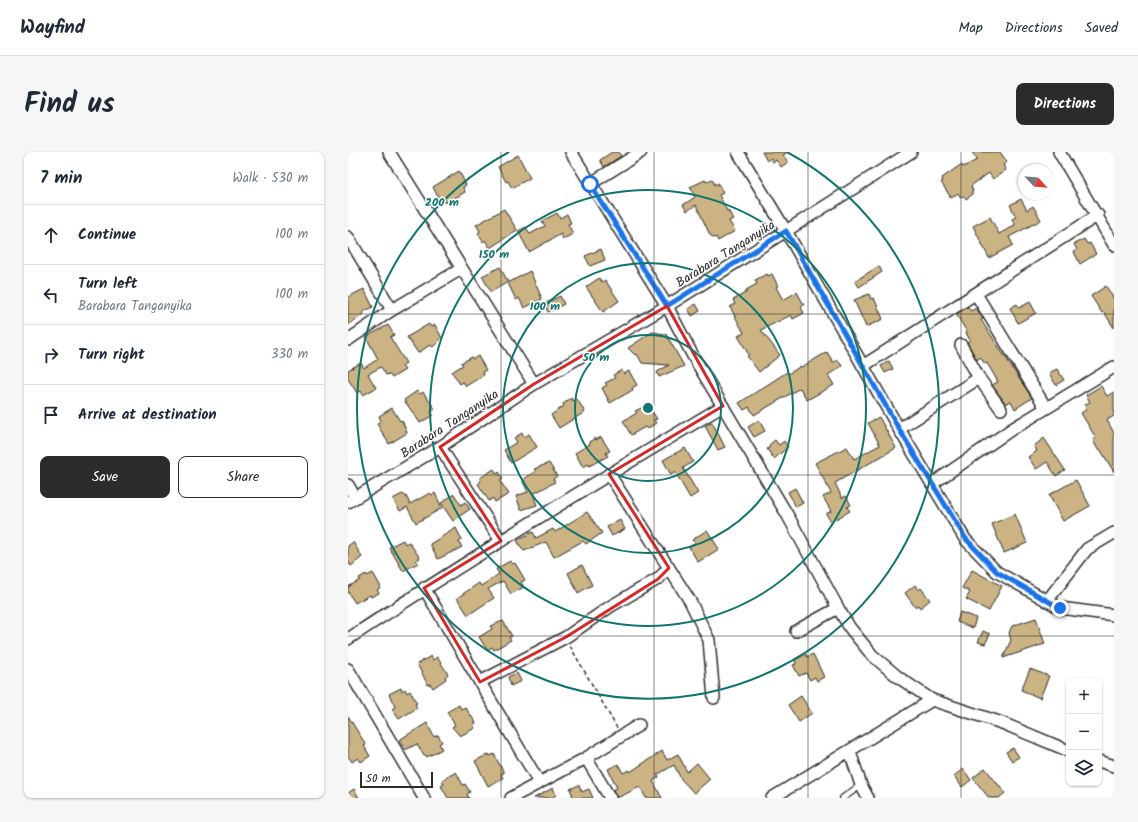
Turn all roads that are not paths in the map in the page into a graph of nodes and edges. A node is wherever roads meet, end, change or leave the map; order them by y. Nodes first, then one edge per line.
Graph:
1 (389, 152) edge
2 (571, 152) edge
3 (641, 152) edge
4 (738, 152) edge
5 (911, 152) edge
6 (1059, 152) edge
7 (899, 155) edge
8 (590, 184) junction
9 (1098, 215) junction
10 (786, 231) junction
11 (348, 237) edge
12 (1114, 245) edge
13 (461, 269) junction
14 (976, 294) junction
15 (667, 306) junction
16 (392, 310) junction
17 (348, 340) edge
18 (961, 345) dead end
19 (863, 366) junction
20 (1114, 367) edge
21 (979, 378) junction
22 (534, 384) junction
23 (723, 406) junction
24 (1046, 408) junction
25 (1001, 409) dead end
26 (899, 429) junction
27 (440, 447) junction
28 (610, 474) junction
29 (932, 484) junction
30 (348, 486) edge
31 (352, 499) edge
32 (1114, 533) edge
33 (501, 541) junction
34 (669, 568) junction
35 (424, 588) junction
36 (1047, 601) junction
37 (838, 608) junction
38 (1114, 615) edge
39 (796, 631) dead end
40 (348, 639) edge
41 (348, 669) edge
42 (480, 682) junction
43 (714, 698) dead end
44 (932, 700) junction
45 (639, 725) dead end
46 (1067, 750) edge
47 (850, 752) junction
48 (586, 758) junction
49 (1102, 763) edge
50 (1114, 766) edge
51 (539, 782) junction
52 (861, 784) junction
53 (424, 798) edge
54 (511, 798) edge
55 (610, 798) edge
56 (772, 798) edge
57 (843, 798) edge
58 (868, 798) edge

1 - 13 street
2 - 8 street
3 - 8 street
4 - 10 street
5 - 7 street, Barabara Tanganyika
6 - 9 street
7 - 10 street, Barabara Tanganyika
8 - 15 street
9 - 12 street
9 - 14 street
10 - 15 street, Barabara Tanganyika
10 - 19 street
11 - 16 street
13 - 16 street
13 - 22 street
14 - 19 street
14 - 24 street
15 - 22 street, Barabara Tanganyika
15 - 23 street
16 - 17 street
18 - 21 street
19 - 26 street
20 - 24 street
21 - 25 street
21 - 26 street
22 - 27 street, Barabara Tanganyika
23 - 28 street
23 - 37 street
24 - 29 street
26 - 29 street
27 - 31 street, Barabara Tanganyika
27 - 33 street
28 - 33 street
28 - 34 street
29 - 36 street
30 - 31 street
32 - 36 street
33 - 35 street
34 - 42 street
34 - 43 street
35 - 40 street
35 - 42 street
36 - 38 street
37 - 39 street
37 - 44 street
41 - 53 street
42 - 51 street
44 - 46 street
44 - 47 street
45 - 48 street
47 - 52 street
47 - 56 street
48 - 51 street
48 - 55 street
49 - 50 street
51 - 54 street
52 - 57 lane
52 - 58 street

